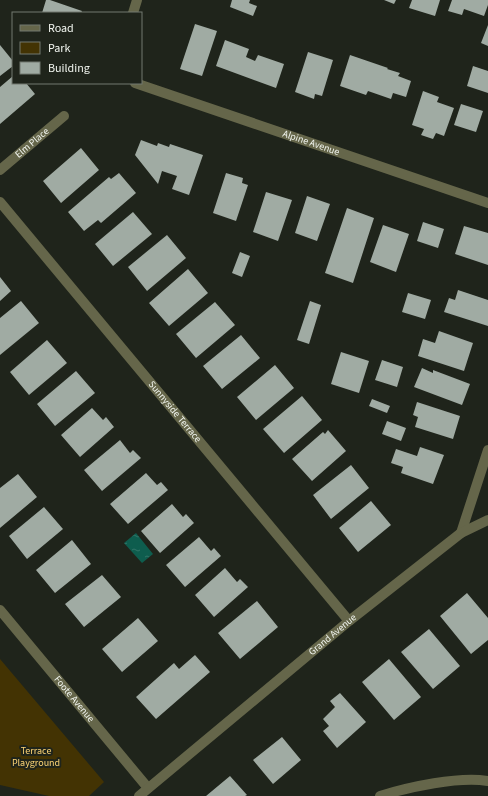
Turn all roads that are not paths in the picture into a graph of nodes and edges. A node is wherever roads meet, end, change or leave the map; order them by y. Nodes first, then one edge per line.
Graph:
1 (137, 0) edge
2 (133, 12) edge
3 (138, 84) edge
4 (64, 116) dead end
5 (0, 170) edge
6 (0, 202) edge
7 (488, 203) edge
8 (488, 450) edge
9 (488, 520) edge
10 (461, 533) junction
11 (0, 610) edge
12 (349, 621) junction
13 (488, 781) edge
14 (148, 788) junction
15 (139, 796) edge
16 (380, 796) edge

1 - 2 street
3 - 7 street, Alpine Avenue
4 - 5 street, Elm Place
6 - 12 street, Sunnyside Terrace
8 - 10 street
9 - 10 street, Grand Avenue
10 - 12 street, Grand Avenue
11 - 14 street, Foote Avenue
12 - 14 street, Grand Avenue
13 - 16 street
14 - 15 street, Grand Avenue

